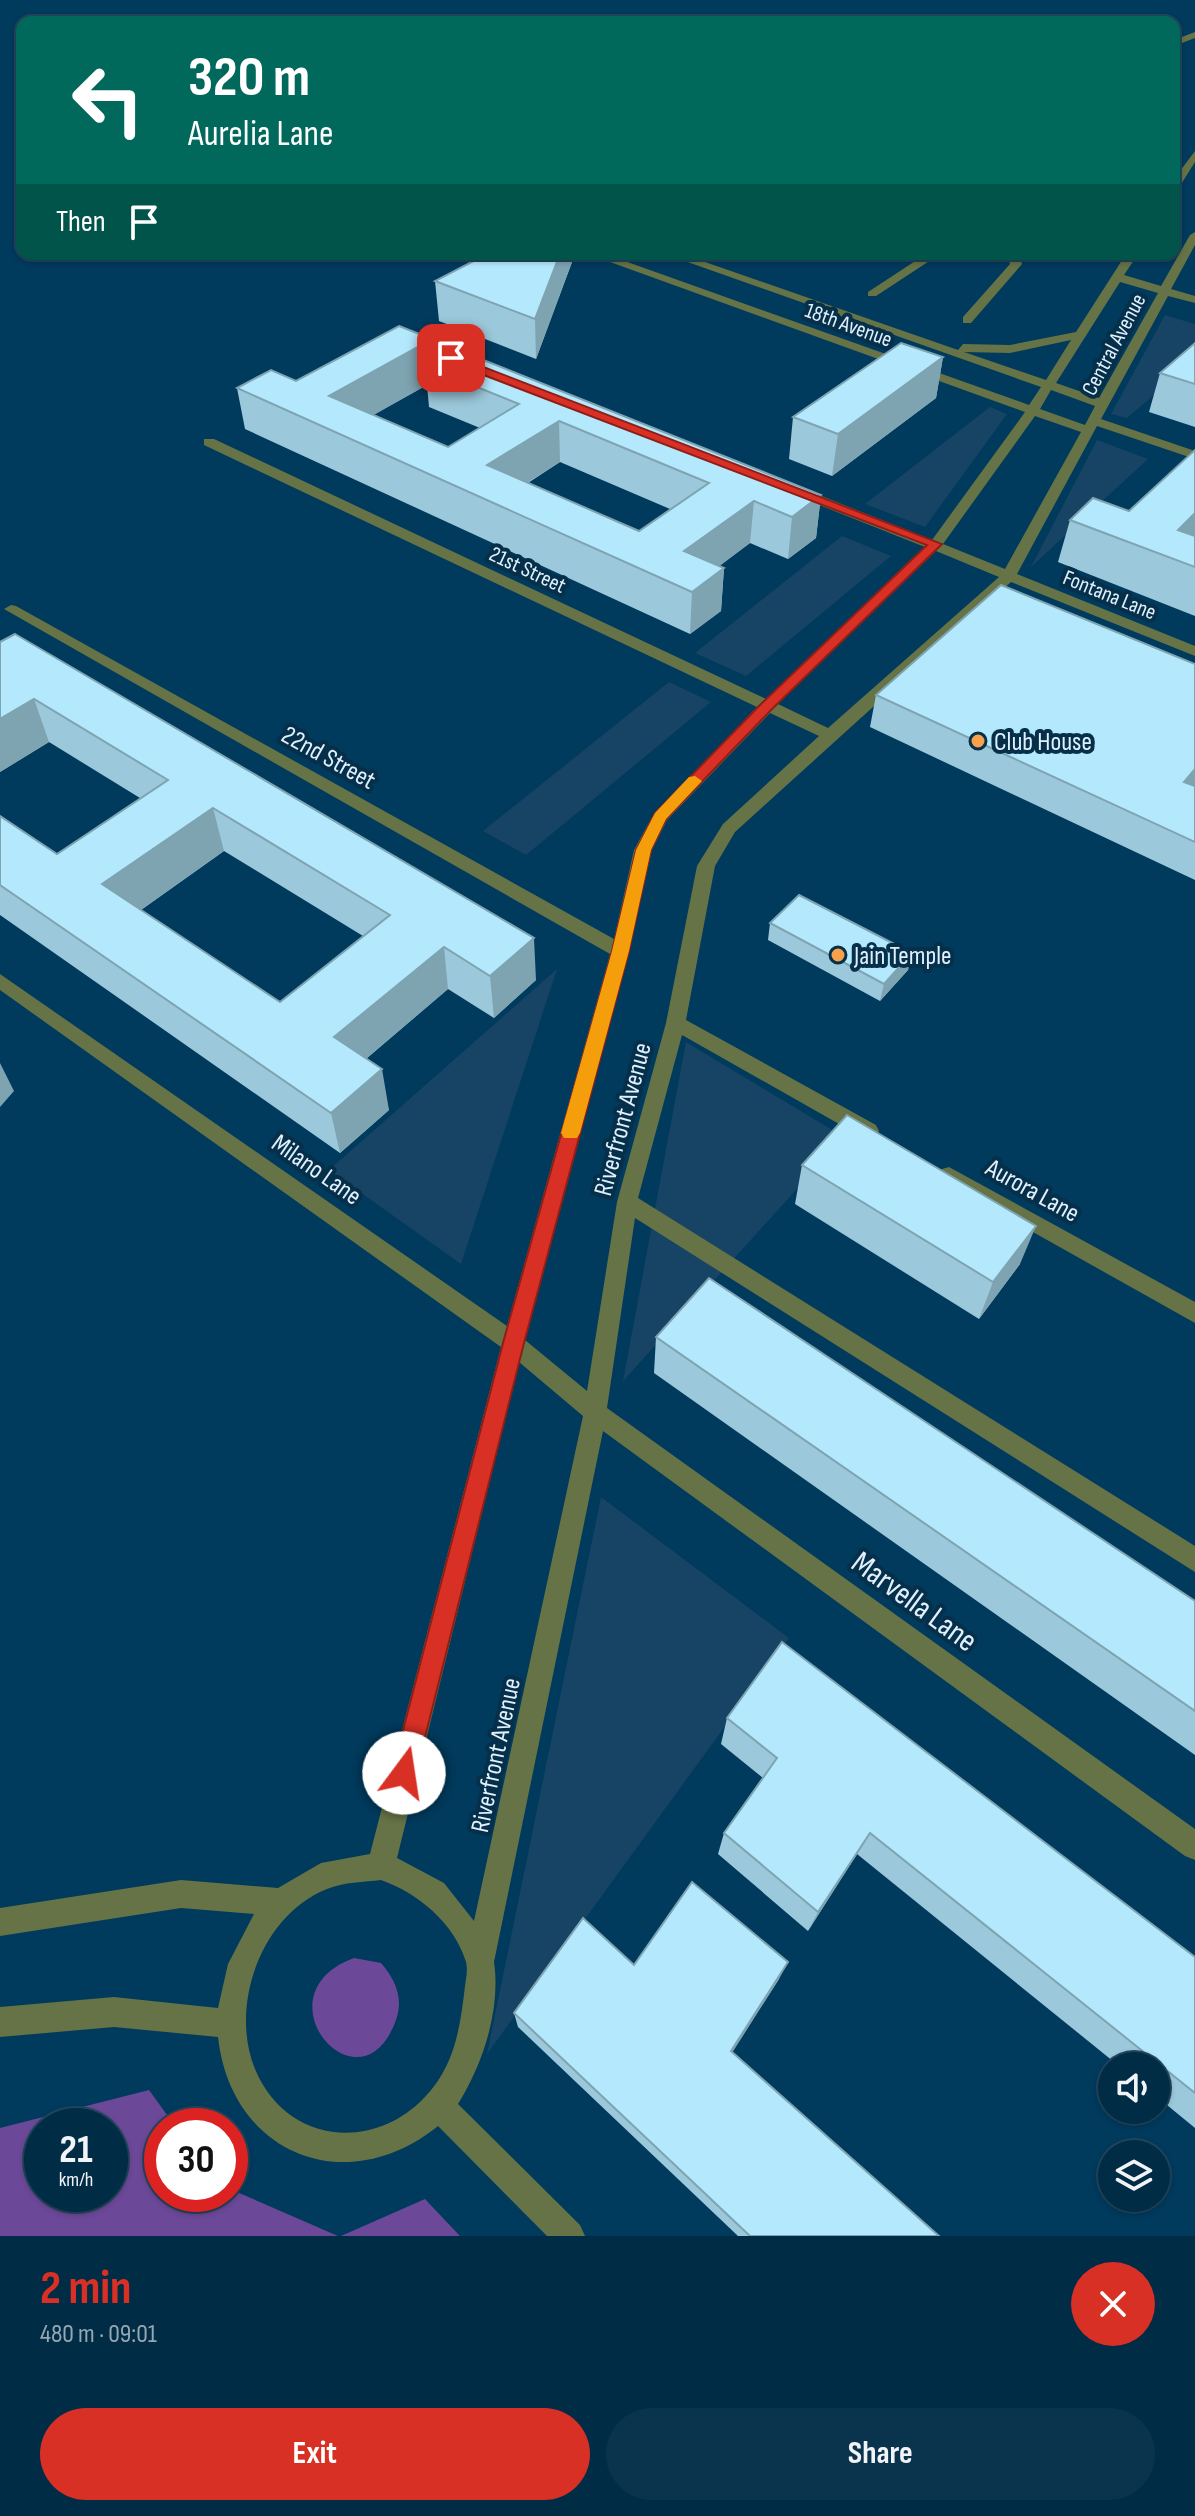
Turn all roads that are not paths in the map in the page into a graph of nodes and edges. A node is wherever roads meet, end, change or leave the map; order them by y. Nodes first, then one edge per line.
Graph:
1 (1191, 154) edge
2 (1180, 175) edge
3 (1195, 235) edge
4 (611, 260) edge
5 (688, 260) edge
6 (925, 260) edge
7 (1015, 260) edge
8 (1128, 260) edge
9 (1117, 277) junction
10 (1165, 291) junction
11 (872, 294) dead end
12 (1195, 300) edge
13 (967, 320) dead end
14 (1080, 335) junction
15 (919, 341) junction
16 (1046, 385) junction
17 (1103, 404) junction
18 (1032, 411) junction
19 (1092, 426) junction
20 (209, 442) dead end
21 (1195, 455) edge
22 (775, 482) edge
23 (936, 544) junction
24 (1008, 577) junction
25 (11, 609) dead end
26 (1195, 651) edge
27 (766, 707) junction
28 (830, 735) junction
29 (620, 951) junction
30 (0, 981) edge
31 (676, 1023) junction
32 (881, 1138) edge
33 (936, 1168) edge
34 (627, 1202) junction
35 (1195, 1313) edge
36 (513, 1343) junction
37 (595, 1412) junction
38 (1195, 1560) edge
39 (1195, 1846) edge
40 (381, 1866) junction
41 (282, 1902) junction
42 (0, 1922) edge
43 (480, 1962) junction
44 (0, 2022) edge
45 (231, 2024) junction
46 (438, 2105) junction
47 (569, 2236) edge

1 - 2 street
3 - 10 street, Central Avenue
4 - 18 street, 18th Avenue
5 - 15 street, 18th Avenue
6 - 11 street
7 - 13 street
8 - 9 street, Central Avenue
9 - 10 street
9 - 14 street, Central Avenue
10 - 12 street
10 - 17 street, Central Avenue
14 - 15 street
14 - 16 street, Central Avenue
15 - 16 street, 18th Avenue
16 - 17 street, 18th Avenue
16 - 18 street, Riverfront Avenue
17 - 19 street, Central Avenue
18 - 19 street, 18th Avenue
18 - 23 street, Riverfront Avenue
19 - 21 street, 18th Avenue
19 - 24 street, Riverfront Avenue
20 - 27 street, 21st Street
22 - 23 street, Fontana Lane
23 - 24 street, Fontana Lane
23 - 27 street, Riverfront Avenue
24 - 26 street, Fontana Lane
24 - 28 street, Riverfront Avenue
25 - 29 street, 22nd Street
27 - 28 street, 21st Street
27 - 29 street, Riverfront Avenue
28 - 31 street, Riverfront Avenue
29 - 36 street, Riverfront Avenue
30 - 36 street, Milano Lane
31 - 32 street
31 - 34 street, Riverfront Avenue
33 - 35 street, Aurora Lane
34 - 37 street, Riverfront Avenue
34 - 38 street
36 - 37 street, Milano Lane
36 - 40 street, Riverfront Avenue
37 - 39 street, Marvella Lane
37 - 43 street, Riverfront Avenue
40 - 41 street
40 - 43 street
41 - 42 street
41 - 45 street
43 - 46 street
44 - 45 street
45 - 46 street
46 - 47 street

